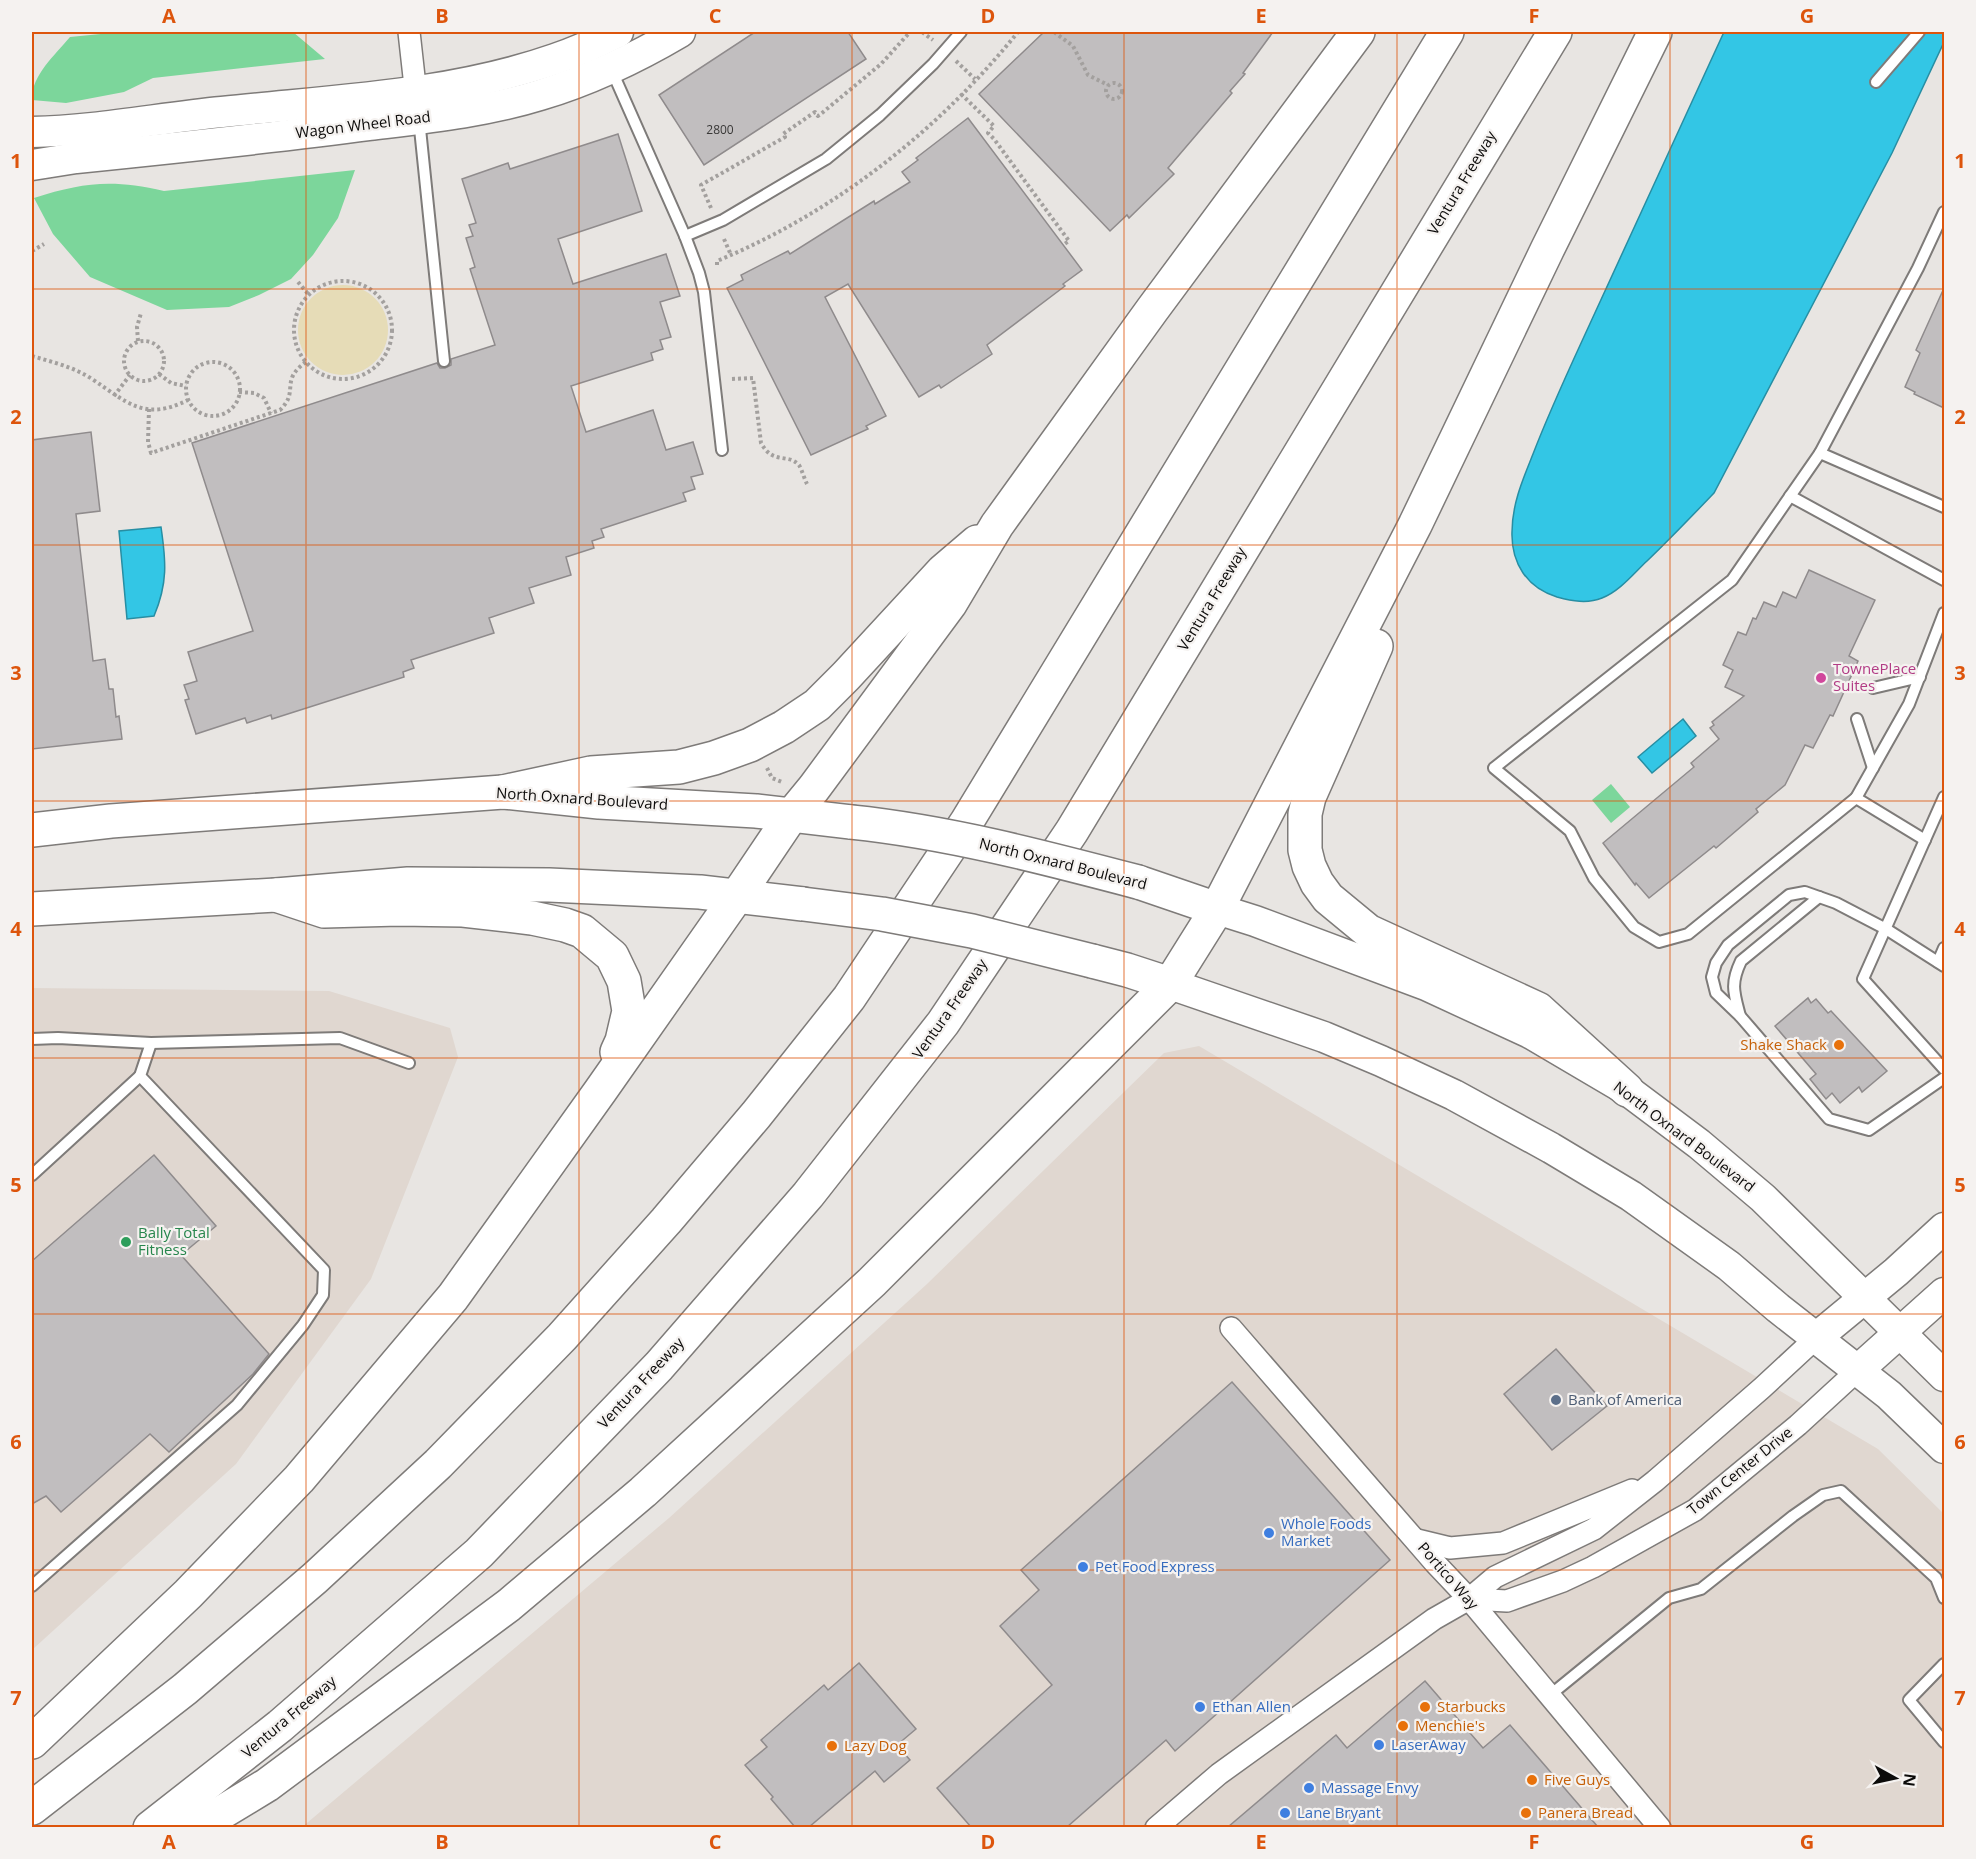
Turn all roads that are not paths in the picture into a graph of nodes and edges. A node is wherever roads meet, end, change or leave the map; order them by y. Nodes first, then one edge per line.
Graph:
1 (409, 32) edge
2 (618, 32) edge
3 (681, 32) edge
4 (961, 32) edge
5 (1358, 32) edge
6 (1447, 32) edge
7 (1555, 32) edge
8 (1656, 32) edge
9 (1919, 32) edge
10 (611, 69) junction
11 (1876, 82) dead end
12 (417, 105) junction
13 (32, 132) edge
14 (32, 165) edge
15 (1944, 212) edge
16 (685, 236) junction
17 (444, 361) dead end
18 (722, 450) dead end
19 (1820, 453) junction
20 (1790, 496) junction
21 (1944, 507) edge
22 (997, 525) junction
23 (1415, 525) junction
24 (1944, 580) edge
25 (1944, 614) edge
26 (1920, 677) junction
27 (1873, 688) dead end
28 (1857, 719) dead end
29 (1873, 768) junction
30 (503, 792) junction
31 (1944, 796) edge
32 (1856, 798) junction
33 (791, 816) junction
34 (32, 830) edge
35 (1925, 840) junction
36 (276, 895) junction
37 (737, 896) junction
38 (1819, 897) junction
39 (32, 909) edge
40 (1217, 909) junction
41 (1886, 929) junction
42 (1944, 948) edge
43 (1941, 964) edge
44 (1170, 984) junction
45 (1740, 1016) junction
46 (32, 1039) edge
47 (151, 1042) junction
48 (409, 1063) dead end
49 (1944, 1069) edge
50 (140, 1076) junction
51 (1944, 1078) edge
52 (601, 1090) junction
53 (1627, 1090) junction
54 (32, 1175) edge
55 (1944, 1228) edge
56 (1944, 1293) edge
57 (1865, 1297) junction
58 (1231, 1328) dead end
59 (1900, 1332) junction
60 (1816, 1338) junction
61 (1858, 1370) junction
62 (1944, 1376) edge
63 (1944, 1448) edge
64 (1654, 1481) junction
65 (1417, 1540) junction
66 (32, 1586) edge
67 (1944, 1598) edge
68 (1470, 1599) junction
69 (1944, 1664) edge
70 (1549, 1696) junction
71 (32, 1742) edge
72 (1944, 1742) edge
73 (32, 1808) edge
74 (150, 1827) edge
75 (196, 1827) edge
76 (1156, 1827) edge
77 (1660, 1827) edge

1 - 12 street
2 - 12 main road, Wagon Wheel Road
3 - 10 main road, Wagon Wheel Road
4 - 16 lane
5 - 22 main road
6 - 73 main road
7 - 74 main road, Ventura Freeway
8 - 23 main road
9 - 11 lane
10 - 12 main road, Wagon Wheel Road
10 - 16 lane
12 - 13 main road, Wagon Wheel Road
12 - 14 main road, Wagon Wheel Road
12 - 17 lane
15 - 19 lane
16 - 18 lane
19 - 20 lane
19 - 21 lane
20 - 24 lane
20 - 32 lane
22 - 30 main road
22 - 33 main road
23 - 40 main road
23 - 53 main road
25 - 26 lane
26 - 27 lane
26 - 29 lane
28 - 29 lane
29 - 32 lane
30 - 33 main road, North Oxnard Boulevard
30 - 34 main road, North Oxnard Boulevard
31 - 35 lane
32 - 35 lane
33 - 37 main road
33 - 40 main road, North Oxnard Boulevard, bridge
35 - 41 lane
36 - 37 main road
36 - 39 main road
36 - 52 main road
37 - 44 main road, bridge
37 - 52 main road
38 - 41 lane
38 - 45 lane
38 - 45 lane
40 - 44 main road
40 - 53 main road, North Oxnard Boulevard
41 - 43 lane
41 - 49 lane
42 - 43 lane
44 - 60 main road
44 - 75 main road
45 - 51 lane
46 - 47 lane
47 - 48 lane
47 - 50 lane
50 - 54 lane
50 - 66 lane
52 - 71 main road
53 - 57 main road, North Oxnard Boulevard
55 - 57 main road
56 - 59 main road, Town Center Drive
57 - 59 main road, North Oxnard Boulevard
57 - 60 main road
58 - 65 street, Portico Way
59 - 61 main road, Town Center Drive
59 - 62 main road, North Oxnard Boulevard
60 - 61 main road
60 - 64 street
61 - 63 main road
61 - 68 street, Town Center Drive
64 - 65 street
64 - 68 street
65 - 68 street, Portico Way
67 - 70 lane
68 - 70 street, Portico Way
68 - 76 street
69 - 72 lane
70 - 77 street, Portico Way

